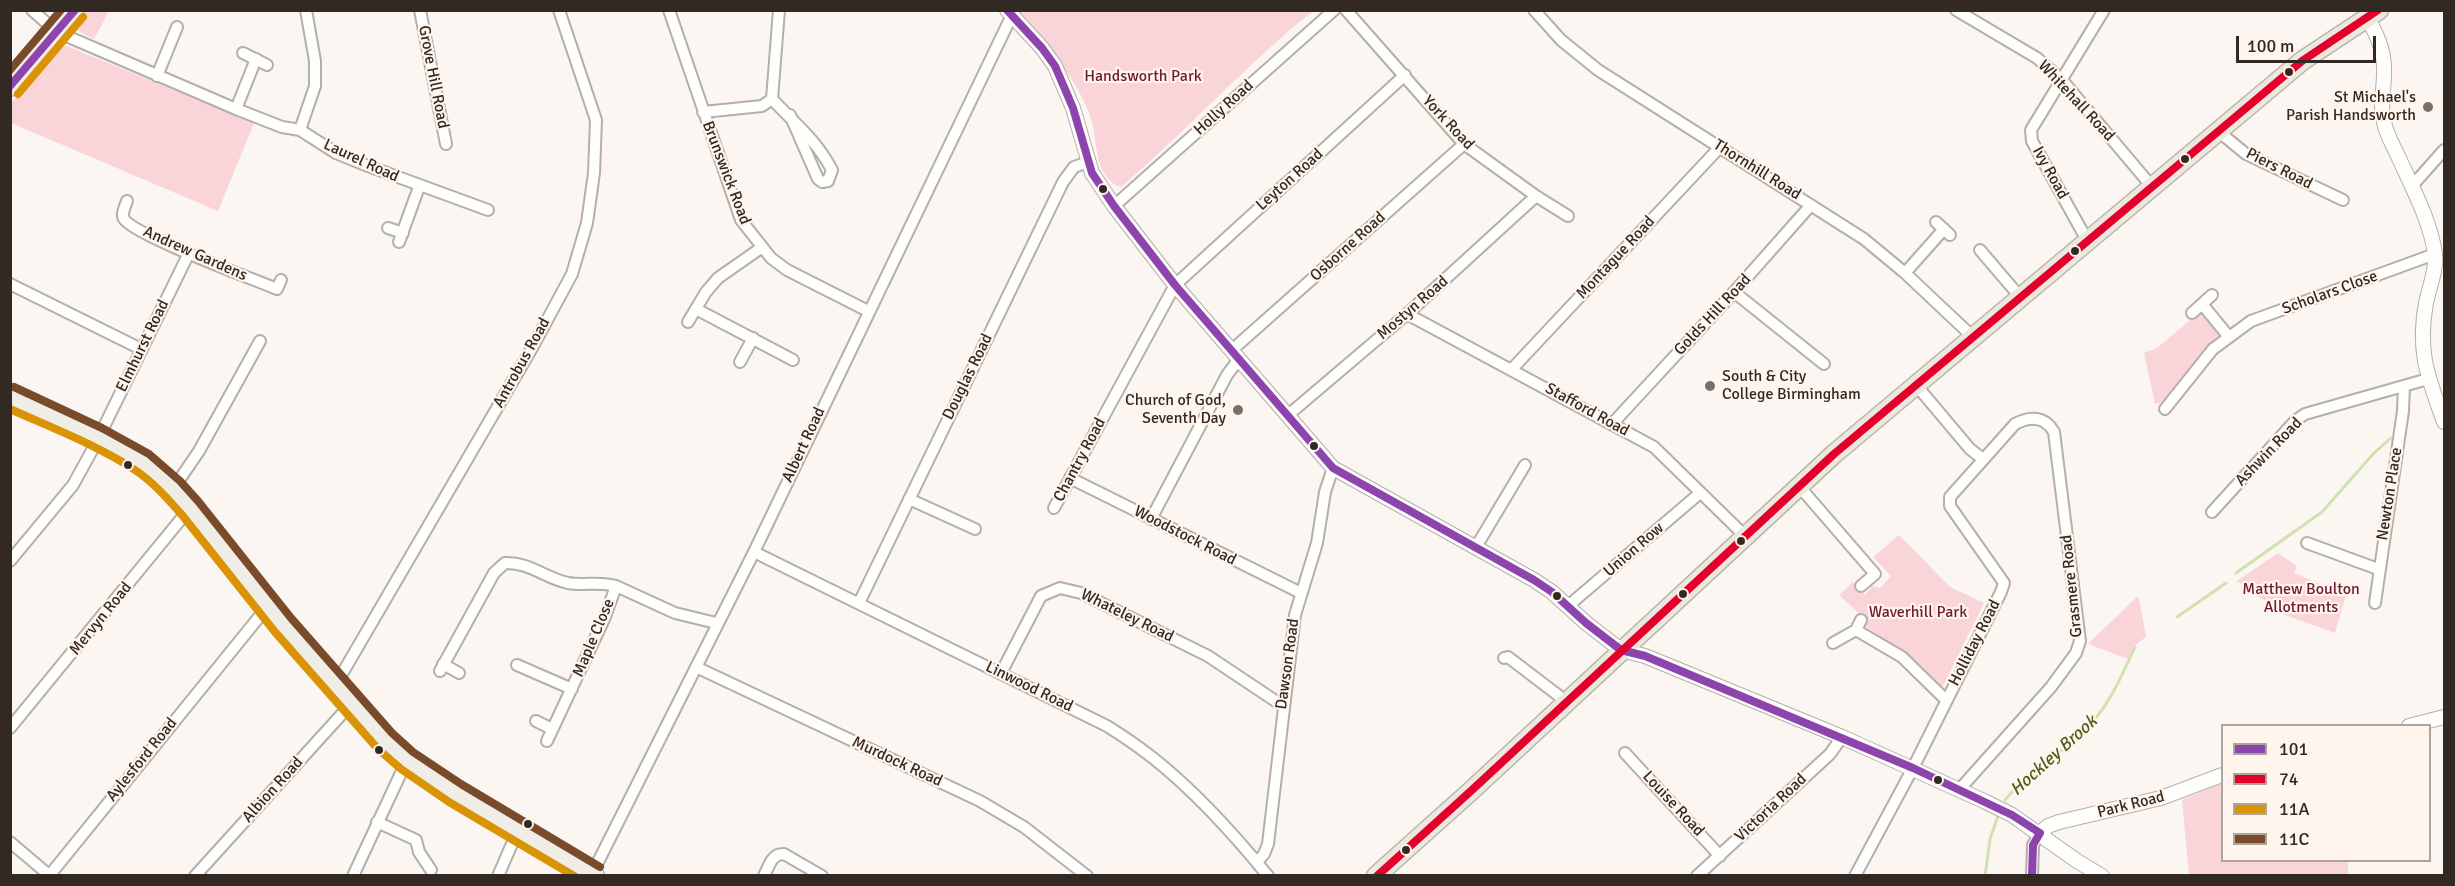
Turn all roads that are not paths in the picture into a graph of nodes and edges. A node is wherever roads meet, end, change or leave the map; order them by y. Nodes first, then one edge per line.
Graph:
1 (32, 10) edge
2 (75, 10) edge
3 (306, 10) edge
4 (420, 10) edge
5 (559, 10) edge
6 (669, 10) edge
7 (779, 10) edge
8 (1334, 10) edge
9 (1346, 10) edge
10 (1533, 10) edge
11 (1956, 10) edge
12 (2104, 10) edge
13 (1010, 13) edge
14 (2367, 13) edge
15 (177, 26) dead end
16 (58, 32) junction
17 (243, 53) dead end
18 (255, 59) junction
19 (267, 65) dead end
20 (1405, 75) junction
21 (157, 76) junction
22 (2062, 80) junction
23 (10, 87) edge
24 (772, 99) junction
25 (236, 109) junction
26 (703, 112) junction
27 (790, 115) junction
28 (300, 130) junction
29 (2218, 131) junction
30 (447, 144) dead end
31 (1464, 144) junction
32 (1720, 147) junction
33 (2445, 150) edge
34 (1088, 162) junction
35 (2412, 186) junction
36 (419, 187) junction
37 (2153, 188) junction
38 (1536, 196) junction
39 (2343, 200) dead end
40 (127, 201) dead end
41 (1811, 205) junction
42 (1114, 206) junction
43 (488, 210) dead end
44 (1568, 216) dead end
45 (388, 228) dead end
46 (1943, 229) dead end
47 (2083, 246) junction
48 (761, 248) junction
49 (1980, 250) dead end
50 (189, 253) junction
51 (2438, 261) edge
52 (1905, 273) junction
53 (281, 280) dead end
54 (10, 284) edge
55 (1175, 285) junction
56 (1734, 292) junction
57 (2212, 295) dead end
58 (2021, 298) junction
59 (2202, 304) junction
60 (696, 309) junction
61 (868, 311) junction
62 (2192, 313) dead end
63 (1407, 314) junction
64 (688, 322) dead end
65 (2229, 337) junction
66 (753, 338) junction
67 (1974, 338) junction
68 (260, 341) dead end
69 (141, 349) junction
70 (1236, 355) junction
71 (793, 360) dead end
72 (740, 362) dead end
73 (1824, 364) dead end
74 (1512, 369) junction
75 (2428, 379) junction
76 (1916, 385) junction
77 (2404, 386) junction
78 (10, 397) edge
79 (2165, 409) dead end
80 (1287, 416) junction
81 (2445, 422) edge
82 (1613, 423) junction
83 (98, 438) junction
84 (1983, 459) junction
85 (1525, 465) dead end
86 (1333, 468) junction
87 (1070, 478) junction
88 (1799, 486) junction
89 (173, 489) junction
90 (1700, 493) junction
91 (909, 498) junction
92 (190, 508) junction
93 (1054, 508) dead end
94 (2212, 512) dead end
95 (1151, 519) junction
96 (975, 529) dead end
97 (1744, 535) junction
98 (2307, 543) dead end
99 (1476, 547) junction
100 (754, 552) junction
101 (10, 561) edge
102 (2378, 569) junction
103 (616, 585) junction
104 (1861, 586) dead end
105 (1301, 593) junction
106 (859, 603) junction
107 (2375, 603) dead end
108 (268, 606) junction
109 (1568, 606) junction
110 (716, 623) junction
111 (1833, 643) dead end
112 (1621, 650) junction
113 (1504, 658) dead end
114 (518, 665) dead end
115 (696, 666) junction
116 (459, 673) dead end
117 (1001, 674) junction
118 (333, 684) junction
119 (572, 690) junction
120 (1946, 700) junction
121 (1567, 702) junction
122 (351, 704) junction
123 (1283, 706) junction
124 (2445, 717) edge
125 (536, 721) dead end
126 (2417, 724) edge
127 (10, 728) edge
128 (552, 729) junction
129 (1842, 737) junction
130 (547, 741) dead end
131 (1625, 753) dead end
132 (407, 760) junction
133 (1912, 768) junction
134 (2221, 776) edge
135 (1959, 790) junction
136 (377, 822) junction
137 (518, 830) junction
138 (2040, 833) junction
139 (10, 842) edge
140 (1720, 856) junction
141 (1257, 862) junction
142 (431, 870) dead end
143 (49, 875) edge
144 (593, 875) edge
145 (195, 876) edge
146 (353, 876) edge
147 (498, 876) edge
148 (764, 876) edge
149 (822, 876) edge
150 (1087, 876) edge
151 (1268, 876) edge
152 (1377, 876) edge
153 (1697, 876) edge
154 (1855, 876) edge
155 (2032, 876) edge
156 (2102, 876) edge

1 - 16 street, Laurel Road
2 - 16 main road
3 - 28 street
4 - 30 street, Grove Hill Road
5 - 118 street, Antrobus Road
6 - 26 street, Brunswick Road
7 - 24 street
8 - 42 street, Holly Road
9 - 20 street, York Road
10 - 32 street, Thornhill Road
11 - 22 street, Whitehall Road
12 - 22 street, Ivy Road
13 - 34 street
13 - 61 street, Albert Road
14 - 29 highway
14 - 35 street
15 - 21 street
16 - 21 street, Laurel Road
16 - 23 main road
17 - 18 street
18 - 19 street
18 - 25 street
20 - 31 street, York Road
20 - 55 street, Leyton Road
21 - 25 street, Laurel Road
22 - 37 street, Whitehall Road
22 - 47 street, Ivy Road
24 - 26 street
24 - 27 street
25 - 28 street, Laurel Road
26 - 48 street, Brunswick Road
27 - 27 street
28 - 36 street, Laurel Road
29 - 37 highway
29 - 39 street, Piers Road
31 - 38 street, York Road
31 - 70 street, Osborne Road
32 - 41 street, Thornhill Road
32 - 74 street, Montague Road
33 - 35 street
34 - 42 street
34 - 91 street, Douglas Road
35 - 51 street
36 - 43 street, Laurel Road
36 - 45 street
37 - 47 highway
38 - 44 street, York Road
38 - 63 street, Mostyn Road
40 - 50 street, Andrew Gardens
41 - 52 street, Thornhill Road
41 - 56 street, Golds Hill Road
42 - 55 street
46 - 52 street
47 - 58 highway
48 - 60 street
48 - 61 street, Brunswick Road
49 - 58 street
50 - 53 street, Andrew Gardens
50 - 69 street, Elmhurst Road
51 - 65 street, Scholars Close
51 - 75 street
52 - 67 street, Thornhill Road
54 - 69 street
55 - 70 street
55 - 87 street, Chantry Road
56 - 73 street
56 - 82 street, Golds Hill Road
57 - 59 street
58 - 67 highway
59 - 62 street
59 - 65 street
60 - 64 street
60 - 66 street
61 - 100 street, Albert Road
63 - 74 street, Stafford Road
63 - 80 street, Mostyn Road
65 - 79 street, Scholars Close
66 - 71 street
66 - 72 street
67 - 76 highway
68 - 89 street
69 - 83 street, Elmhurst Road
70 - 80 street
70 - 95 street, Osborne Road
74 - 82 street, Stafford Road
75 - 77 street
75 - 81 street
76 - 84 street
76 - 88 highway
77 - 94 street, Ashwin Road
77 - 102 street, Newton Place
78 - 83 main road
80 - 86 street
82 - 90 street, Stafford Road
83 - 89 main road
83 - 101 street, Elmhurst Road
84 - 120 street, Holliday Road
84 - 135 street, Grasmere Road
85 - 99 street
86 - 99 street
86 - 105 street, Dawson Road
87 - 93 street, Chantry Road
87 - 95 street, Woodstock Road
88 - 97 highway
88 - 104 street
89 - 92 main road
90 - 97 street, Stafford Road
90 - 109 street, Union Row
91 - 96 street
91 - 106 street, Douglas Road
92 - 108 main road
92 - 127 street, Mervyn Road
95 - 105 street, Woodstock Road
97 - 112 highway
98 - 102 street
99 - 109 street
100 - 106 street, Linwood Road
100 - 110 street, Albert Road
102 - 107 street, Newton Place
103 - 110 street
103 - 116 street
103 - 119 street, Maple Close
105 - 123 street, Dawson Road
106 - 117 street, Linwood Road
108 - 118 main road
108 - 143 street, Aylesford Road
109 - 112 street
110 - 115 street, Albert Road
111 - 120 street
112 - 121 highway
112 - 129 street
113 - 121 street
114 - 119 street, Maple Close
115 - 144 street, Albert Road
115 - 150 street, Murdock Road
117 - 123 street, Whateley Road
117 - 141 street, Linwood Road
118 - 122 main road
119 - 128 street, Maple Close
120 - 133 street, Holliday Road
121 - 152 highway
122 - 132 main road
122 - 145 street, Albion Road
123 - 141 street, Dawson Road
124 - 126 street
125 - 128 street
128 - 130 street, Maple Close
129 - 133 street
129 - 140 street, Victoria Road
131 - 140 street, Louise Road
132 - 136 street
132 - 137 main road
133 - 135 street
133 - 154 street, Holliday Road
134 - 138 street, Park Road
135 - 138 street
136 - 142 street
136 - 146 street
137 - 144 main road
137 - 147 street
138 - 155 street
138 - 156 street
139 - 143 street, Aylesford Road
140 - 153 street, Victoria Road
141 - 151 street, Linwood Road
148 - 149 street

